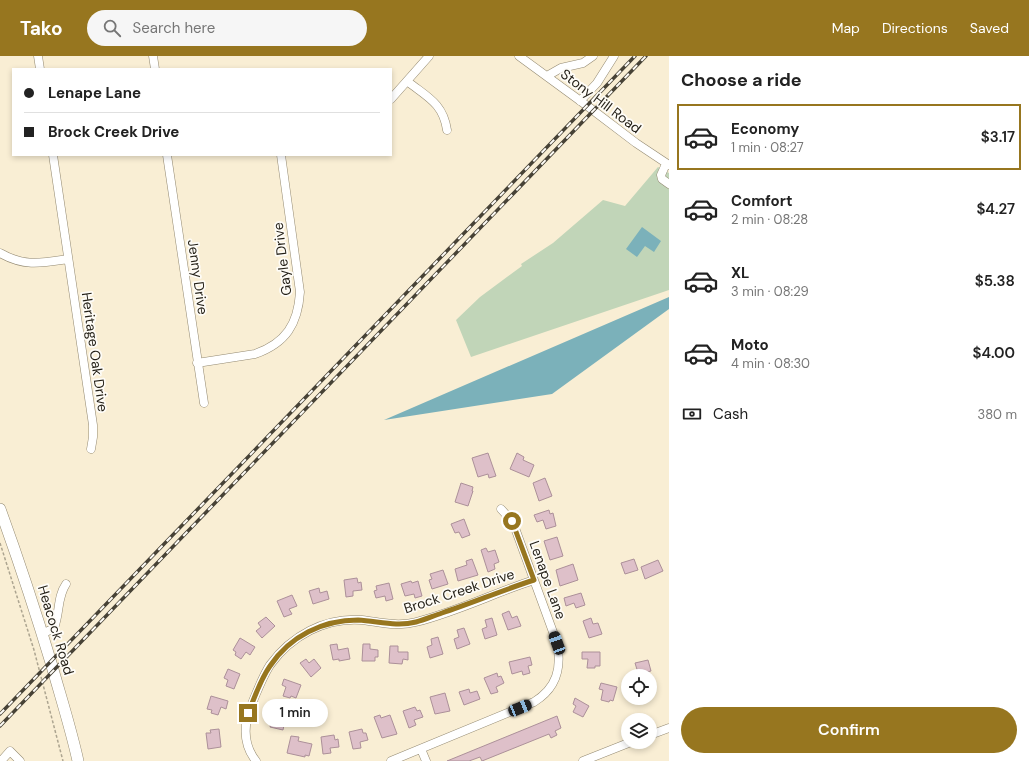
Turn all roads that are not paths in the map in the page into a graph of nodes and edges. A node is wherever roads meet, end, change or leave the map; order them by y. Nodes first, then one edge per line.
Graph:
1 (38, 56) edge
2 (153, 56) edge
3 (422, 56) edge
4 (429, 56) edge
5 (519, 56) edge
6 (593, 56) edge
7 (614, 56) edge
8 (40, 68) edge
9 (155, 68) edge
10 (547, 76) junction
11 (407, 81) junction
12 (392, 98) edge
13 (580, 101) junction
14 (447, 130) dead end
15 (53, 156) edge
16 (167, 156) edge
17 (281, 156) edge
18 (668, 164) edge
19 (669, 184) edge
20 (0, 253) edge
21 (68, 259) junction
22 (197, 363) junction
23 (204, 403) dead end
24 (91, 449) dead end
25 (500, 509) dead end
26 (0, 510) edge
27 (534, 580) junction
28 (66, 584) dead end
29 (42, 634) junction
30 (669, 728) edge
31 (657, 732) edge
32 (621, 747) edge
33 (421, 748) junction
34 (597, 758) edge
35 (1, 761) edge
36 (20, 761) edge
37 (78, 761) edge
38 (256, 761) edge
39 (391, 761) edge
40 (426, 761) edge
41 (583, 761) edge

1 - 8 street
2 - 9 street
3 - 11 street
4 - 11 street
5 - 10 street, Stony Hill Road
6 - 10 street
7 - 13 street
10 - 13 street, Stony Hill Road
11 - 12 street
11 - 14 street
13 - 18 street, Stony Hill Road
15 - 21 street, Heritage Oak Drive
16 - 22 street, Jenny Drive
17 - 22 street, Gayle Drive
18 - 19 street
20 - 21 street
21 - 24 street, Heritage Oak Drive
22 - 23 street, Jenny Drive
25 - 27 street, Lenape Lane
26 - 29 main road, Heacock Road
27 - 33 street, Lenape Lane
27 - 38 street, Brock Creek Drive
28 - 29 street
29 - 37 main road, Heacock Road
30 - 31 street
32 - 34 street
33 - 39 street
33 - 40 street
34 - 41 street
35 - 36 street

